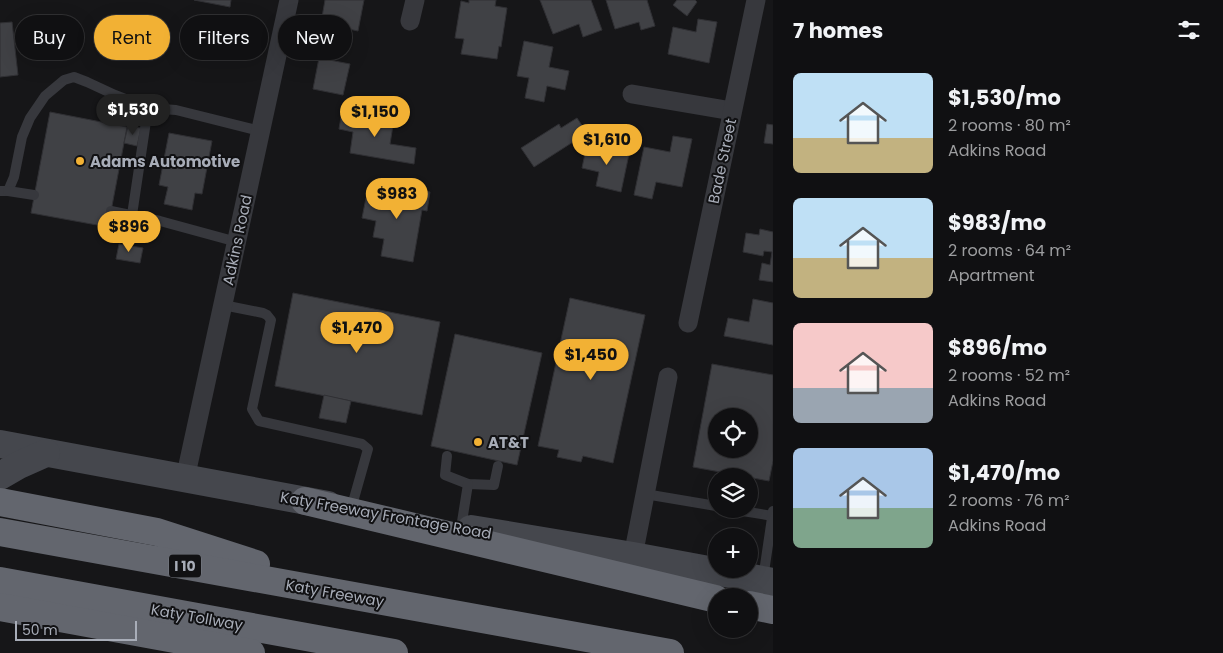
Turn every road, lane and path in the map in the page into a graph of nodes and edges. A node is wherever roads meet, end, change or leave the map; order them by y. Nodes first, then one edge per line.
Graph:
1 (289, 0) edge
2 (415, 0) edge
3 (756, 0) edge
4 (410, 21) dead end
5 (632, 94) dead end
6 (148, 108) junction
7 (732, 111) junction
8 (260, 131) junction
9 (4, 191) edge
10 (34, 196) dead end
11 (111, 211) dead end
12 (132, 216) junction
13 (237, 242) junction
14 (223, 305) junction
15 (688, 323) dead end
16 (668, 377) dead end
17 (0, 444) edge
18 (46, 453) junction
19 (447, 456) dead end
20 (498, 466) dead end
21 (0, 476) edge
22 (185, 479) junction
23 (468, 484) junction
24 (645, 494) junction
25 (305, 501) junction
26 (10, 504) edge
27 (708, 505) edge
28 (351, 509) junction
29 (773, 511) edge
30 (758, 514) edge
31 (773, 516) edge
32 (461, 528) junction
33 (7, 533) edge
34 (632, 556) junction
35 (768, 581) edge
36 (2, 594) edge
37 (708, 596) edge
38 (355, 597) junction
39 (758, 607) edge
40 (773, 610) edge
41 (251, 653) edge
42 (394, 653) edge
43 (670, 653) edge

1 - 8 street, Adkins Road
2 - 4 street
3 - 7 street, Bade Street
5 - 7 street
6 - 8 lane
6 - 9 lane
6 - 12 lane
7 - 15 street, Bade Street
8 - 13 street, Adkins Road
9 - 10 lane
11 - 12 lane
12 - 13 lane
13 - 14 street, Adkins Road
14 - 22 street, Adkins Road
14 - 28 lane
16 - 24 street
17 - 18 main road, Katy Freeway Frontage Road
18 - 21 main road
18 - 22 main road, Katy Freeway Frontage Road
19 - 23 lane
20 - 23 lane
22 - 25 main road, Katy Freeway Frontage Road
23 - 32 lane
24 - 27 lane
24 - 34 street
25 - 28 main road, Katy Freeway Frontage Road
25 - 37 highway
26 - 38 highway
28 - 32 main road, Katy Freeway Frontage Road
29 - 31 lane
30 - 31 lane
31 - 35 lane
32 - 34 main road, Katy Freeway Frontage Road
33 - 38 highway, Katy Freeway / I 10
34 - 35 main road, Katy Freeway Frontage Road
36 - 41 highway, Katy Tollway
36 - 42 highway, Katy Tollway
38 - 43 highway, Katy Freeway / I 10
39 - 40 highway

